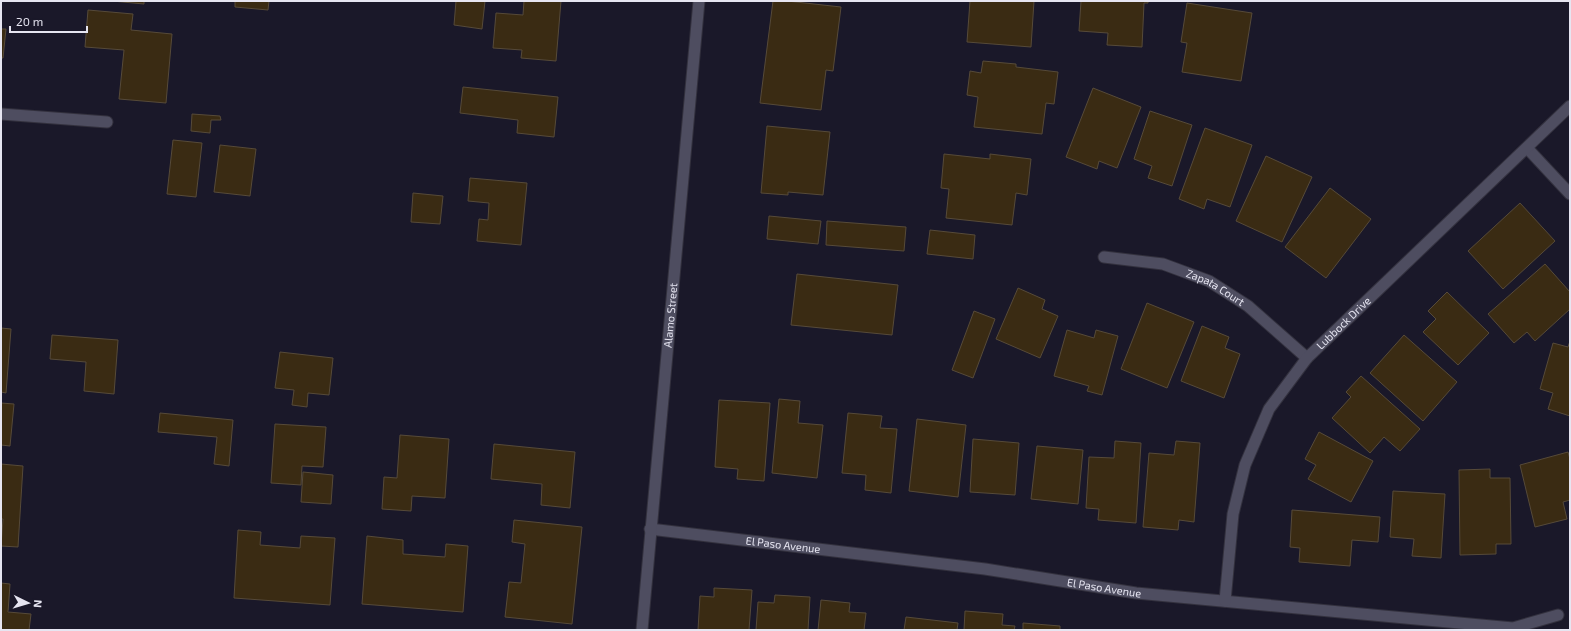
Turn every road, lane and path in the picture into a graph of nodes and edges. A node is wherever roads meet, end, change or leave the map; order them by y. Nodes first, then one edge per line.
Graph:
1 (699, 1) edge
2 (1570, 106) edge
3 (1, 114) edge
4 (106, 122) dead end
5 (1527, 148) junction
6 (1570, 194) edge
7 (1104, 257) dead end
8 (1306, 358) junction
9 (650, 529) junction
10 (1225, 601) junction
11 (1558, 615) dead end
12 (642, 630) edge

1 - 9 street, Alamo Street
2 - 5 street, Lubbock Drive
3 - 4 street
5 - 6 street
5 - 8 street, Lubbock Drive
7 - 8 street, Zapata Court
8 - 10 street, Lubbock Drive
9 - 10 street, El Paso Avenue
9 - 12 street, Alamo Street
10 - 11 street, El Paso Avenue

